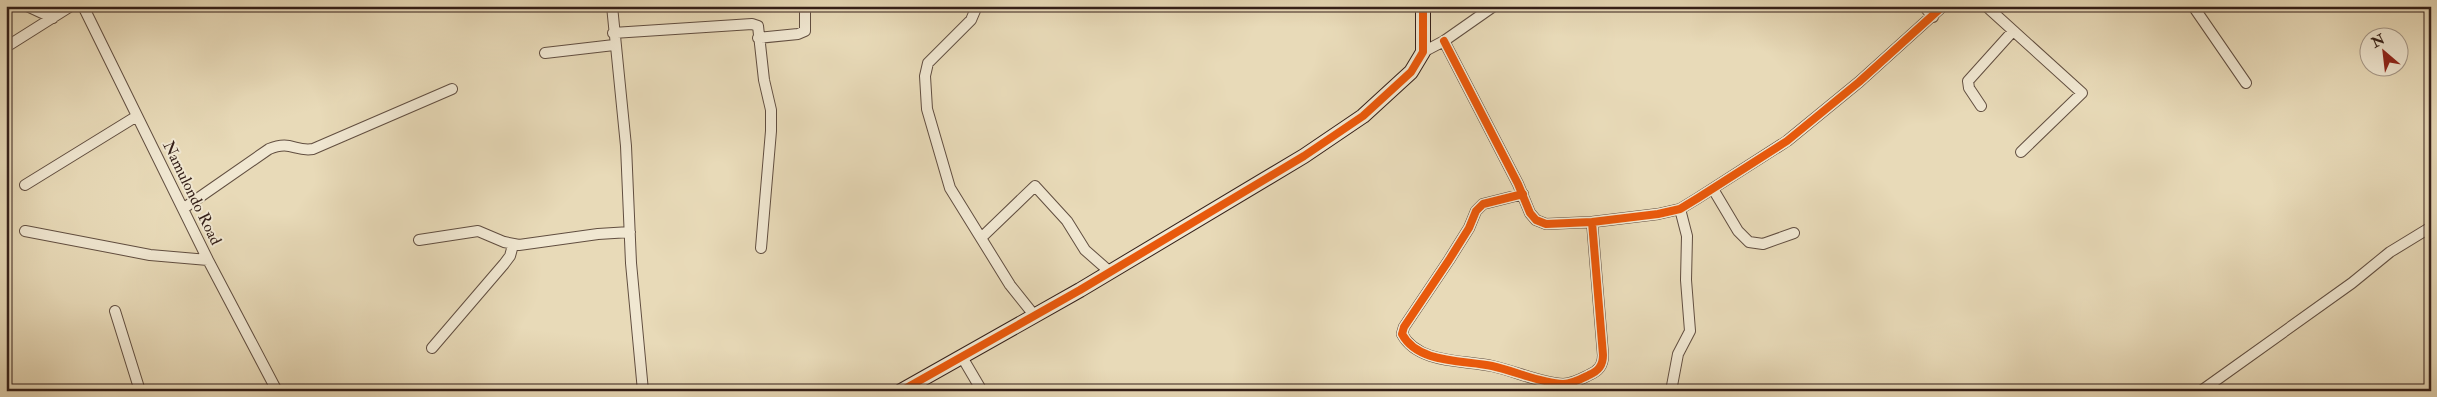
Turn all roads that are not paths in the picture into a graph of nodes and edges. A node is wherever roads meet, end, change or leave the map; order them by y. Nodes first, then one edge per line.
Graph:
1 (27, 6) edge
2 (71, 6) edge
3 (83, 6) edge
4 (612, 6) edge
5 (805, 6) edge
6 (977, 6) edge
7 (1423, 6) edge
8 (1494, 6) edge
9 (1924, 6) edge
10 (1943, 6) edge
11 (1986, 6) edge
12 (2194, 6) edge
13 (1933, 17) junction
14 (53, 18) junction
15 (2013, 31) junction
16 (613, 33) junction
17 (758, 38) junction
18 (1444, 41) junction
19 (614, 45) junction
20 (6, 46) edge
21 (1423, 52) junction
22 (545, 53) dead end
23 (2246, 83) dead end
24 (452, 89) dead end
25 (1981, 106) dead end
26 (137, 116) junction
27 (2021, 152) dead end
28 (24, 186) dead end
29 (1713, 189) junction
30 (1523, 194) junction
31 (184, 208) junction
32 (1680, 209) junction
33 (1592, 222) junction
34 (2431, 227) edge
35 (25, 231) dead end
36 (630, 232) junction
37 (1794, 233) dead end
38 (981, 238) junction
39 (419, 240) dead end
40 (513, 245) junction
41 (761, 248) dead end
42 (208, 260) junction
43 (1110, 272) junction
44 (115, 311) dead end
45 (1034, 315) junction
46 (432, 348) dead end
47 (962, 357) junction
48 (140, 391) edge
49 (277, 391) edge
50 (643, 391) edge
51 (901, 391) edge
52 (982, 391) edge
53 (1671, 391) edge
54 (2200, 391) edge

1 - 14 street
2 - 14 street
3 - 26 street, Namulondo Road
4 - 16 street
5 - 17 street
6 - 38 street
7 - 21 street
8 - 18 street
9 - 13 street
10 - 13 street
11 - 15 street
12 - 23 street
13 - 29 street
14 - 20 street
15 - 25 street
15 - 27 street
16 - 17 street
16 - 19 street
17 - 41 street
18 - 21 street
18 - 30 street
19 - 22 street
19 - 36 street
21 - 43 street
24 - 31 street
26 - 28 street
26 - 31 street, Namulondo Road
29 - 32 street
29 - 37 street
30 - 33 street
30 - 33 street
31 - 42 street, Namulondo Road
32 - 33 street
32 - 53 street
34 - 54 street
35 - 42 street
36 - 40 street
36 - 50 street
38 - 43 street
38 - 45 street
39 - 40 street
40 - 46 street
42 - 49 street, Namulondo Road
43 - 45 street
44 - 48 street
45 - 47 street
47 - 51 street
47 - 52 street

